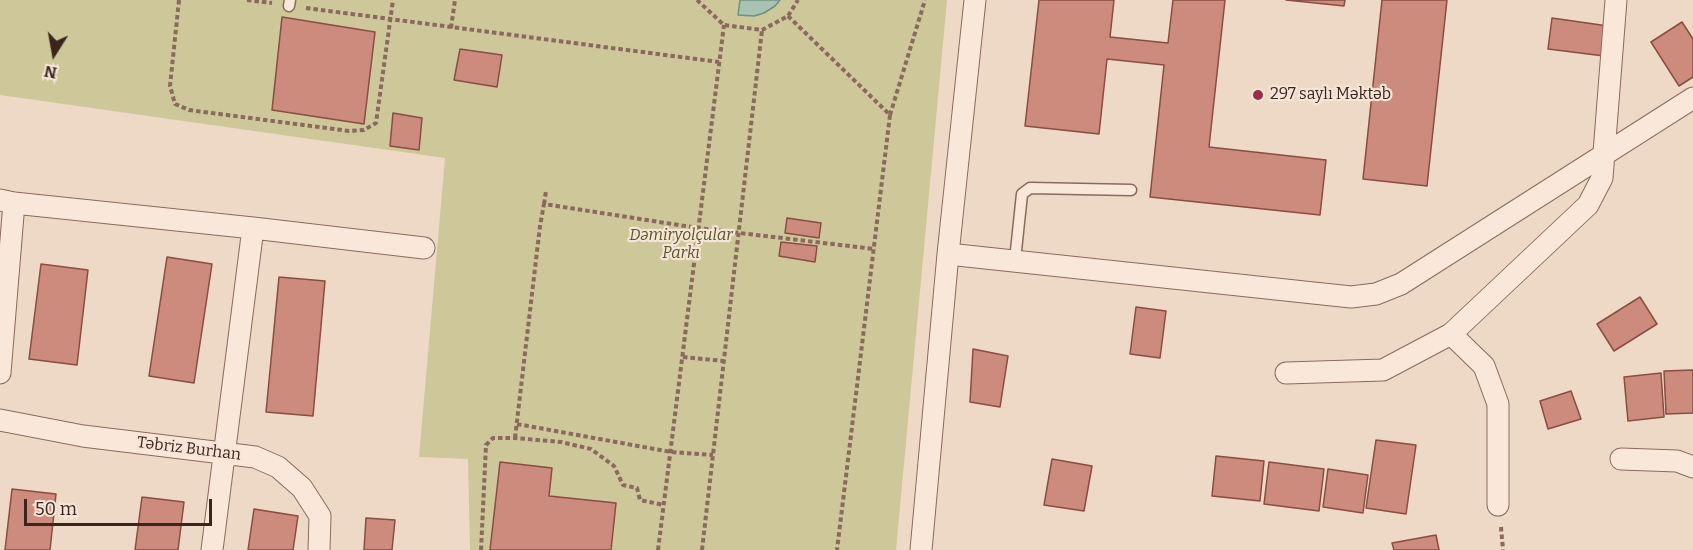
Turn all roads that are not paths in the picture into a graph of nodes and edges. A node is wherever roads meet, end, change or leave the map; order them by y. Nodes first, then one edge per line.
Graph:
1 (975, 0) edge
2 (1616, 0) edge
3 (1693, 98) edge
4 (1603, 155) junction
5 (1131, 190) dead end
6 (7, 202) edge
7 (253, 228) junction
8 (424, 248) dead end
9 (948, 254) junction
10 (1015, 260) junction
11 (1451, 334) junction
12 (0, 373) edge
13 (1286, 373) dead end
14 (0, 420) edge
15 (224, 452) junction
16 (1621, 459) dead end
17 (1693, 468) edge
18 (1498, 505) dead end
19 (212, 550) edge
20 (319, 550) edge
21 (921, 550) edge

1 - 9 street
2 - 4 street
3 - 4 street
4 - 10 street
4 - 11 street
5 - 10 lane
6 - 7 street
6 - 12 street
7 - 8 street
7 - 15 street
9 - 10 street
9 - 21 street
11 - 13 street
11 - 18 street
14 - 15 street, Təbriz Burhan
15 - 19 street
15 - 20 street, Təbriz Burhan
16 - 17 street

